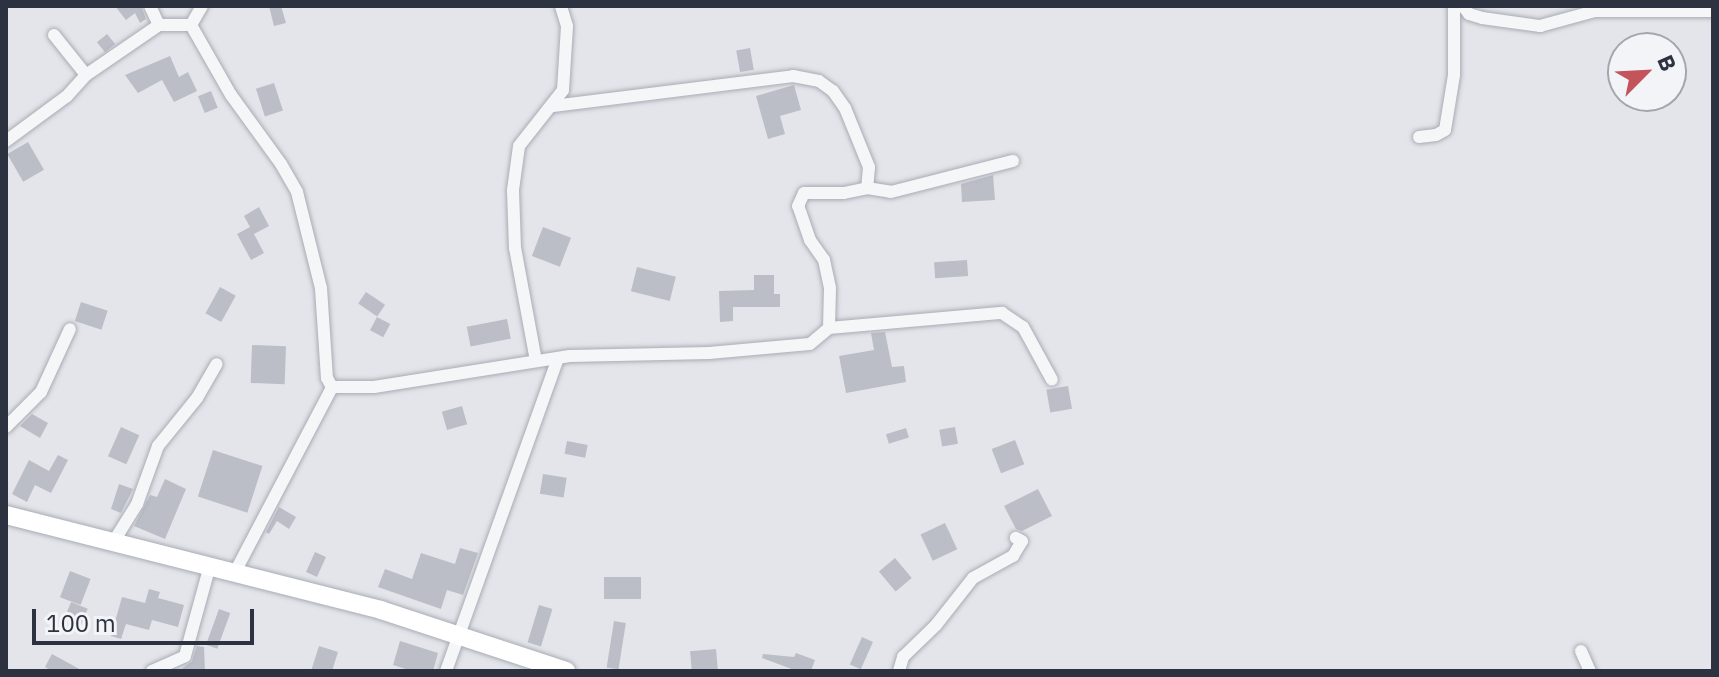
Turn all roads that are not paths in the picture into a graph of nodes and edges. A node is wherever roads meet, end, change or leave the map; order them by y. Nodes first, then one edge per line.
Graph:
1 (150, 6) edge
2 (202, 6) edge
3 (561, 6) edge
4 (1454, 6) edge
5 (1463, 6) edge
6 (1713, 11) edge
7 (159, 25) junction
8 (191, 25) junction
9 (54, 35) dead end
10 (86, 75) junction
11 (553, 106) junction
12 (1419, 137) dead end
13 (6, 141) edge
14 (1013, 161) dead end
15 (867, 188) junction
16 (829, 328) junction
17 (70, 329) dead end
18 (558, 358) junction
19 (536, 361) junction
20 (217, 364) dead end
21 (1052, 380) dead end
22 (332, 387) junction
23 (6, 427) edge
24 (6, 515) edge
25 (1016, 538) dead end
26 (114, 541) junction
27 (209, 569) junction
28 (234, 574) junction
29 (459, 635) junction
30 (1581, 651) dead end
31 (152, 671) edge
32 (446, 671) edge
33 (566, 671) edge
34 (899, 671) edge
35 (1590, 671) edge

1 - 7 street
2 - 8 street
3 - 11 street
4 - 12 street
5 - 6 street
7 - 8 street
7 - 10 street
8 - 22 street
9 - 10 street
10 - 13 street
11 - 15 street
11 - 19 street
14 - 15 street
15 - 16 street
16 - 18 street
16 - 21 street
17 - 23 street
18 - 19 street
18 - 29 street
19 - 22 street
20 - 26 street
22 - 28 street
24 - 26 main road
25 - 34 street
26 - 27 main road
27 - 28 main road
27 - 31 street
28 - 29 main road
29 - 32 street
29 - 33 main road
30 - 35 street

